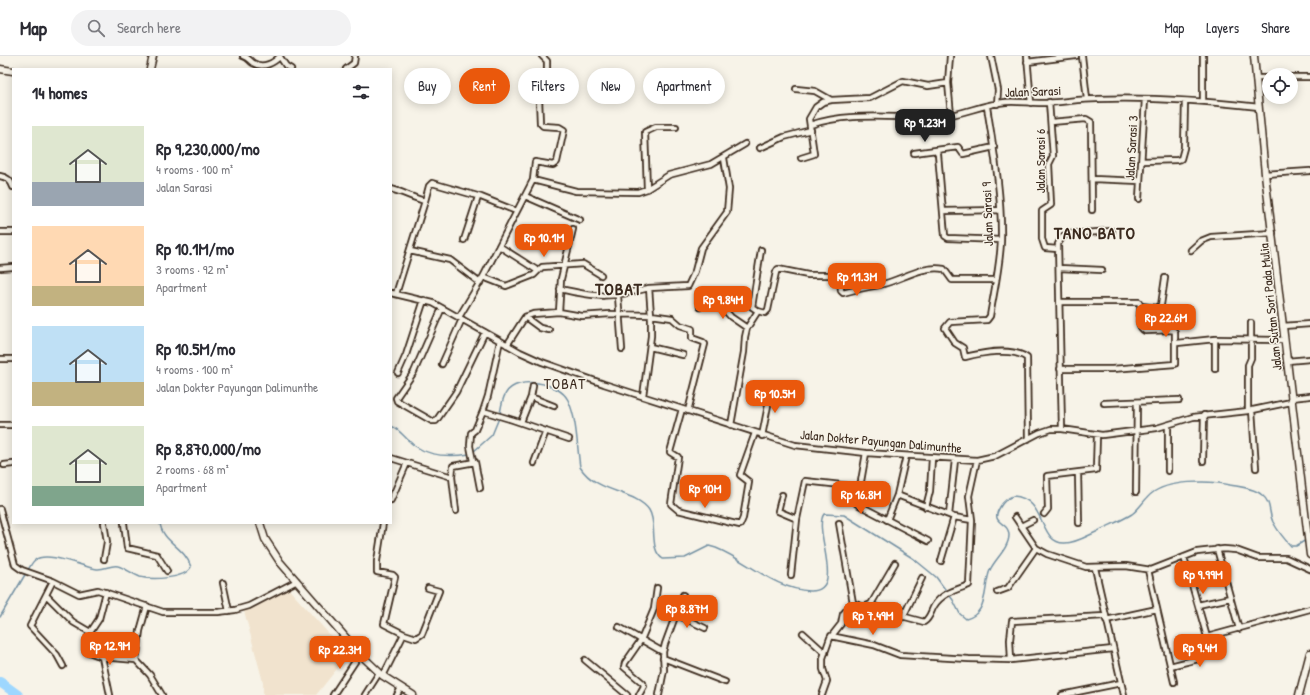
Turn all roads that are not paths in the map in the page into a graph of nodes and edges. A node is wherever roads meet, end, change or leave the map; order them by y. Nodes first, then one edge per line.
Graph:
1 (153, 56) edge
2 (243, 56) edge
3 (280, 56) edge
4 (355, 56) edge
5 (542, 56) edge
6 (950, 56) edge
7 (991, 56) edge
8 (1027, 56) edge
9 (1076, 56) edge
10 (1082, 56) edge
11 (1203, 56) edge
12 (1254, 56) edge
13 (1027, 62) junction
14 (150, 68) edge
15 (289, 68) edge
16 (347, 68) edge
17 (0, 69) edge
18 (12, 71) edge
19 (1298, 77) edge
20 (1310, 77) edge
21 (1256, 78) junction
22 (1262, 78) edge
23 (948, 83) junction
24 (796, 89) dead end
25 (1087, 99) junction
26 (1145, 99) junction
27 (831, 100) junction
28 (1184, 100) junction
29 (1203, 101) junction
30 (1049, 102) junction
31 (1031, 103) junction
32 (997, 104) junction
33 (987, 107) junction
34 (1259, 107) junction
35 (951, 115) junction
36 (1051, 122) junction
37 (676, 127) dead end
38 (810, 127) junction
39 (745, 144) dead end
40 (994, 147) junction
41 (760, 148) dead end
42 (935, 151) junction
43 (914, 153) dead end
44 (724, 158) junction
45 (801, 158) dead end
46 (1142, 161) junction
47 (1310, 171) edge
48 (1265, 174) junction
49 (0, 176) edge
50 (1093, 179) junction
51 (533, 180) junction
52 (1140, 181) junction
53 (12, 185) edge
54 (392, 189) edge
55 (647, 189) junction
56 (478, 196) junction
57 (525, 196) junction
58 (1139, 199) dead end
59 (425, 201) junction
60 (1000, 210) junction
61 (1092, 210) dead end
62 (516, 211) junction
63 (943, 211) junction
64 (580, 220) dead end
65 (573, 229) dead end
66 (1112, 231) dead end
67 (0, 232) edge
68 (12, 232) edge
69 (1273, 233) junction
70 (530, 238) dead end
71 (464, 240) dead end
72 (1001, 240) junction
73 (499, 246) junction
74 (569, 246) junction
75 (1058, 249) junction
76 (761, 250) dead end
77 (1191, 250) dead end
78 (410, 251) junction
79 (564, 266) junction
80 (12, 267) edge
81 (0, 268) edge
82 (535, 268) dead end
83 (1059, 268) junction
84 (1102, 270) dead end
85 (601, 275) dead end
86 (483, 277) junction
87 (1165, 278) dead end
88 (996, 280) junction
89 (480, 283) junction
90 (649, 288) junction
91 (560, 289) junction
92 (392, 294) edge
93 (618, 296) junction
94 (424, 300) junction
95 (1060, 302) junction
96 (1141, 306) junction
97 (700, 307) dead end
98 (442, 308) junction
99 (758, 311) junction
100 (558, 312) junction
101 (618, 314) junction
102 (651, 315) junction
103 (525, 317) junction
104 (460, 318) junction
105 (1251, 323) dead end
106 (1310, 324) edge
107 (1283, 326) junction
108 (747, 328) junction
109 (548, 330) dead end
110 (485, 332) junction
111 (1216, 339) junction
112 (1251, 339) junction
113 (1285, 340) junction
114 (500, 341) junction
115 (1177, 343) junction
116 (507, 345) junction
117 (650, 347) junction
118 (622, 349) dead end
119 (683, 355) dead end
120 (0, 359) edge
121 (1310, 359) edge
122 (12, 360) edge
123 (1287, 361) junction
124 (442, 364) dead end
125 (1060, 369) junction
126 (1215, 369) dead end
127 (398, 373) dead end
128 (533, 386) dead end
129 (771, 390) dead end
130 (643, 396) junction
131 (1310, 396) edge
132 (531, 397) junction
133 (1179, 400) dead end
134 (1291, 400) junction
135 (1137, 402) junction
136 (1104, 403) dead end
137 (554, 406) dead end
138 (682, 409) junction
139 (1250, 410) junction
140 (483, 411) junction
141 (688, 411) junction
142 (1204, 416) junction
143 (521, 422) junction
144 (0, 425) edge
145 (12, 425) edge
146 (731, 425) junction
147 (1168, 425) junction
148 (1062, 429) junction
149 (1138, 430) junction
150 (546, 431) junction
151 (755, 433) junction
152 (1097, 435) junction
153 (762, 436) junction
154 (569, 439) dead end
155 (1028, 439) junction
156 (866, 453) junction
157 (906, 456) junction
158 (392, 458) edge
159 (932, 458) junction
160 (955, 460) junction
161 (977, 460) junction
162 (473, 461) junction
163 (1203, 461) dead end
164 (406, 463) junction
165 (534, 463) dead end
166 (12, 464) edge
167 (4, 465) dead end
168 (1256, 468) dead end
169 (1168, 471) dead end
170 (1078, 473) junction
171 (452, 477) junction
172 (859, 487) junction
173 (480, 488) dead end
174 (1136, 492) dead end
175 (782, 495) dead end
176 (897, 495) junction
177 (392, 498) edge
178 (926, 507) junction
179 (0, 509) edge
180 (456, 510) dead end
181 (1044, 514) dead end
182 (949, 515) junction
183 (954, 517) junction
184 (1015, 517) dead end
185 (797, 519) junction
186 (887, 520) junction
187 (972, 520) junction
188 (1033, 520) dead end
189 (838, 523) dead end
190 (1079, 523) dead end
191 (104, 524) edge
192 (124, 524) edge
193 (260, 524) edge
194 (383, 524) edge
195 (1020, 526) junction
196 (928, 541) dead end
197 (1036, 548) junction
198 (1216, 549) junction
199 (1310, 555) edge
200 (1184, 557) junction
201 (104, 559) dead end
202 (941, 562) dead end
203 (895, 563) dead end
204 (1095, 568) junction
205 (1310, 569) edge
206 (1148, 570) junction
207 (167, 571) dead end
208 (791, 575) dead end
209 (922, 578) dead end
210 (53, 581) junction
211 (297, 581) junction
212 (223, 583) dead end
213 (428, 588) dead end
214 (657, 588) dead end
215 (106, 592) junction
216 (997, 592) dead end
217 (683, 595) dead end
218 (47, 596) junction
219 (1230, 598) junction
220 (853, 603) junction
221 (871, 604) junction
222 (1198, 605) junction
223 (147, 606) junction
224 (1157, 609) junction
225 (1310, 609) edge
226 (229, 610) junction
227 (675, 614) junction
228 (903, 617) junction
229 (1105, 618) junction
230 (619, 627) dead end
231 (705, 628) dead end
232 (1238, 629) junction
233 (90, 632) junction
234 (803, 632) dead end
235 (404, 634) junction
236 (831, 636) junction
237 (1207, 638) junction
238 (641, 640) junction
239 (1113, 649) junction
240 (663, 652) junction
241 (825, 653) junction
242 (1310, 653) edge
243 (360, 654) junction
244 (102, 657) junction
245 (663, 658) junction
246 (136, 660) junction
247 (585, 660) dead end
248 (1011, 660) junction
249 (63, 666) dead end
250 (1170, 666) junction
251 (381, 674) junction
252 (725, 682) dead end
253 (1174, 682) dead end
254 (1121, 683) junction
255 (401, 688) junction
256 (661, 694) edge
257 (110, 695) edge
258 (162, 695) edge
259 (333, 695) edge
260 (365, 695) edge
261 (397, 695) edge
262 (413, 695) edge
263 (627, 695) edge
264 (639, 695) edge
265 (822, 695) edge
266 (1062, 695) edge
267 (1124, 695) edge
268 (1299, 695) edge

1 - 14 street
2 - 3 street
3 - 15 street
4 - 16 street
5 - 51 street
6 - 23 street
7 - 32 street
8 - 13 street
9 - 13 street
10 - 25 street
11 - 29 street
12 - 21 street, Jalan Sutan Sori Pada Mulia
13 - 31 street
17 - 18 street
19 - 20 street
21 - 22 street
21 - 34 street, Jalan Sutan Sori Pada Mulia
23 - 27 street
23 - 35 street
24 - 27 street
25 - 26 street, Jalan Sarasi
25 - 30 street, Jalan Sarasi
26 - 28 street, Jalan Sarasi
26 - 46 street, Jalan Sarasi 3
27 - 38 street
28 - 29 street, Jalan Sarasi
28 - 46 street
29 - 34 street, Jalan Sarasi
30 - 31 street, Jalan Sarasi
30 - 36 street, Jalan Sarasi 6
31 - 32 street, Jalan Sarasi
32 - 33 street, Jalan Sarasi
33 - 35 street, Jalan Sarasi
33 - 40 street, Jalan Sarasi 9
34 - 48 street, Jalan Sutan Sori Pada Mulia
35 - 38 street, Jalan Sarasi
36 - 50 street
36 - 75 street, Jalan Sarasi 6
37 - 55 street
38 - 41 street, Jalan Sarasi
38 - 45 street
39 - 44 street
40 - 42 street
40 - 60 street, Jalan Sarasi 9
42 - 43 street
42 - 63 street
44 - 55 street
44 - 90 street
46 - 52 street, Jalan Sarasi 3
47 - 48 street
48 - 69 street, Jalan Sutan Sori Pada Mulia
49 - 53 street
50 - 52 street
50 - 61 street
51 - 55 street
51 - 57 street
52 - 58 street, Jalan Sarasi 3
54 - 59 street
56 - 59 street
56 - 62 street
56 - 71 street
57 - 62 street
57 - 64 street
59 - 78 street
60 - 63 street
60 - 72 street, Jalan Sarasi 9
62 - 73 street
63 - 72 street
65 - 74 street
66 - 75 street
67 - 68 street
69 - 77 street
69 - 107 street, Jalan Sutan Sori Pada Mulia
70 - 74 street
72 - 88 street, Jalan Sarasi 9
73 - 82 street
73 - 86 street
74 - 79 street
75 - 83 street
76 - 99 street
78 - 89 street
78 - 92 street
79 - 85 street
79 - 86 street
79 - 91 street
80 - 81 street
83 - 84 street
83 - 95 street
86 - 89 street
87 - 96 street
88 - 99 street
88 - 155 street, Jalan Sarasi 9
89 - 104 street
90 - 93 street
90 - 102 street
91 - 93 street
91 - 100 street
92 - 94 street, Jalan Dokter Payungan Dalimunthe
93 - 101 street
94 - 98 street, Jalan Dokter Payungan Dalimunthe
94 - 127 street
95 - 96 street
95 - 125 street
96 - 115 street
97 - 108 street
98 - 104 street, Jalan Dokter Payungan Dalimunthe
98 - 110 street
99 - 108 street
100 - 101 street
100 - 103 street
101 - 102 street
101 - 118 street
102 - 117 street
102 - 141 street
103 - 109 street
103 - 116 street
104 - 110 street, Jalan Dokter Payungan Dalimunthe
104 - 124 street
105 - 112 street
106 - 107 street
107 - 113 street, Jalan Sutan Sori Pada Mulia
108 - 146 street
110 - 114 street, Jalan Dokter Payungan Dalimunthe
111 - 112 street
111 - 115 street
111 - 126 street
112 - 113 street
112 - 139 street
113 - 123 street, Jalan Sutan Sori Pada Mulia
114 - 116 street, Jalan Dokter Payungan Dalimunthe
114 - 140 street
115 - 125 street
116 - 130 street, Jalan Dokter Payungan Dalimunthe
117 - 119 street
117 - 130 street
120 - 122 street
121 - 123 street
123 - 134 street, Jalan Sutan Sori Pada Mulia
125 - 148 street
128 - 132 street
129 - 153 street
130 - 138 street, Jalan Dokter Payungan Dalimunthe
131 - 134 street, Jalan Dokter Payungan Dalimunthe
132 - 137 street
132 - 143 street
133 - 135 street
134 - 139 street, Jalan Dokter Payungan Dalimunthe
134 - 199 street, Jalan Sutan Sori Pada Mulia
135 - 136 street
135 - 149 street
138 - 141 street, Jalan Dokter Payungan Dalimunthe
138 - 151 street
139 - 142 street, Jalan Dokter Payungan Dalimunthe
139 - 168 street
140 - 143 street
140 - 162 street
141 - 146 street, Jalan Dokter Payungan Dalimunthe
142 - 147 street, Jalan Dokter Payungan Dalimunthe
142 - 163 street
143 - 150 street
144 - 145 street
146 - 151 street, Jalan Dokter Payungan Dalimunthe
147 - 149 street, Jalan Dokter Payungan Dalimunthe
147 - 169 street
148 - 152 street, Jalan Dokter Payungan Dalimunthe
148 - 155 street, Jalan Dokter Payungan Dalimunthe
149 - 152 street, Jalan Dokter Payungan Dalimunthe
149 - 174 street
150 - 154 street
150 - 165 street
151 - 153 street, Jalan Dokter Payungan Dalimunthe
152 - 170 street
153 - 156 street, Jalan Dokter Payungan Dalimunthe
155 - 161 street, Jalan Dokter Payungan Dalimunthe
156 - 157 street, Jalan Dokter Payungan Dalimunthe
156 - 172 street
157 - 159 street, Jalan Dokter Payungan Dalimunthe
157 - 176 street
158 - 164 street
159 - 160 street, Jalan Dokter Payungan Dalimunthe
159 - 178 street
160 - 161 street, Jalan Dokter Payungan Dalimunthe
160 - 182 street
161 - 187 street
162 - 171 street
162 - 173 street
164 - 171 street
164 - 177 street
166 - 167 street
170 - 181 street
170 - 190 street
171 - 180 street
172 - 185 street
172 - 186 street
175 - 185 street
176 - 178 street
176 - 186 street
178 - 182 street
179 - 210 street
182 - 183 street
183 - 187 street
183 - 202 street
184 - 195 street
185 - 208 street
186 - 196 street
187 - 228 street
188 - 195 street
189 - 220 street
191 - 201 street
192 - 207 street
193 - 211 street
194 - 235 street
195 - 197 street
197 - 204 street
197 - 216 street
198 - 200 street
198 - 205 street
198 - 219 street
200 - 206 street
200 - 222 street
203 - 221 street
204 - 206 street
204 - 229 street
206 - 224 street
209 - 228 street
210 - 215 street
210 - 218 street
211 - 226 street
211 - 243 street
212 - 226 street
213 - 235 street
214 - 238 street
215 - 223 street
215 - 233 street
217 - 227 street
218 - 233 street
218 - 249 street
219 - 222 street
219 - 232 street
220 - 221 street
220 - 236 street
221 - 228 street
222 - 237 street
223 - 226 street
223 - 246 street
224 - 229 street
224 - 250 street
225 - 232 street
227 - 231 street
227 - 240 street
229 - 239 street
229 - 248 street
230 - 238 street
232 - 237 street
233 - 244 street
234 - 241 street
235 - 251 street
236 - 241 street
236 - 248 street
237 - 250 street
238 - 240 street
238 - 264 street
239 - 248 street
239 - 254 street
240 - 245 street
241 - 265 street
242 - 268 street
243 - 251 street
243 - 259 street
244 - 246 street
244 - 257 street
245 - 252 street
245 - 256 street
246 - 258 street
247 - 263 street
250 - 253 street
251 - 255 street
251 - 260 street
254 - 266 street
254 - 267 street
255 - 261 street
255 - 262 street

